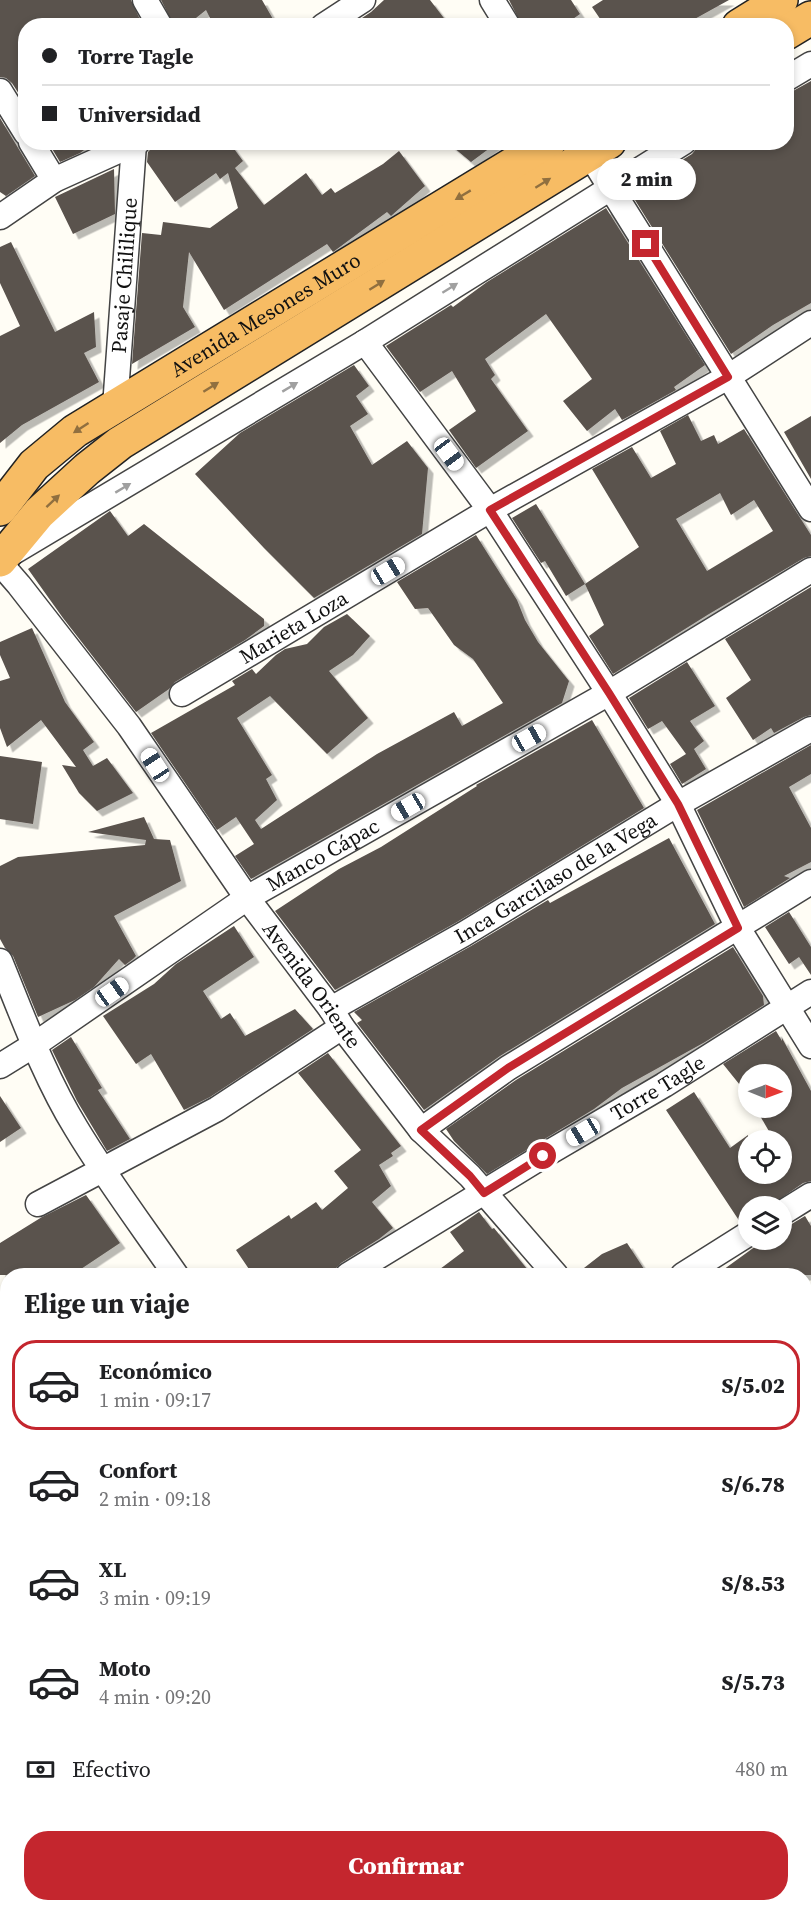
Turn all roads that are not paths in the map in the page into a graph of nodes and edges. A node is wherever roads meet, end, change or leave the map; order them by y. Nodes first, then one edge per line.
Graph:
1 (145, 0) edge
2 (363, 0) edge
3 (492, 0) edge
4 (781, 0) edge
5 (155, 18) edge
6 (335, 18) edge
7 (503, 18) edge
8 (752, 18) edge
9 (811, 18) edge
10 (794, 28) edge
11 (811, 64) edge
12 (794, 74) edge
13 (0, 91) edge
14 (18, 120) edge
15 (37, 150) edge
16 (120, 150) edge
17 (135, 150) edge
18 (536, 150) edge
19 (589, 150) edge
20 (595, 150) edge
21 (671, 150) edge
22 (54, 180) junction
23 (611, 188) junction
24 (0, 217) edge
25 (811, 323) edge
26 (365, 342) junction
27 (728, 377) junction
28 (115, 406) junction
29 (0, 509) edge
30 (811, 509) edge
31 (490, 510) junction
32 (0, 561) edge
33 (811, 570) edge
34 (609, 693) junction
35 (182, 694) dead end
36 (811, 729) edge
37 (678, 804) junction
38 (811, 882) edge
39 (247, 898) junction
40 (738, 928) junction
41 (0, 961) edge
42 (811, 992) edge
43 (786, 1008) junction
44 (336, 1018) junction
45 (34, 1045) junction
46 (811, 1046) edge
47 (0, 1066) edge
48 (421, 1130) junction
49 (103, 1170) junction
50 (484, 1193) junction
51 (811, 1195) edge
52 (38, 1204) dead end
53 (792, 1207) edge
54 (738, 1240) edge
55 (171, 1268) edge
56 (360, 1268) edge
57 (550, 1268) edge
58 (694, 1268) edge

1 - 5 street
2 - 6 street
3 - 7 street
4 - 8 highway
9 - 10 highway
11 - 12 street
13 - 14 street
15 - 22 street
16 - 22 street
17 - 28 street, Pasaje Chililique
18 -> 28 highway, Avenida Mesones Muro
32 -> 19 highway
20 - 23 street
21 - 23 street
22 - 24 street
26 -> 23 street
23 - 27 street
25 - 27 street, Marieta Loza
26 - 31 street
32 -> 26 street
27 - 30 street
27 - 31 street, Marieta Loza
28 -> 29 highway, Avenida Mesones Muro
31 - 34 street
31 - 35 street, Marieta Loza
32 - 39 street, Avenida Oriente
33 - 34 street, Manco Cápac
34 - 37 street
34 - 39 street, Manco Cápac
36 - 37 street, Inca Garcilaso de la Vega
37 - 40 street
37 - 44 street, Inca Garcilaso de la Vega
38 - 40 street
39 - 44 street, Avenida Oriente
39 - 45 street, Manco Cápac
40 - 43 street
40 - 48 street
41 - 45 street
42 - 43 street, Torre Tagle
43 - 46 street
43 - 50 street, Torre Tagle
44 - 48 street, Avenida Oriente
44 - 49 street, Inca Garcilaso de la Vega
45 - 47 street, Manco Cápac
45 - 49 street
48 - 50 street, Avenida Oriente
49 - 52 street, Inca Garcilaso de la Vega
49 - 55 street
50 - 56 street, Torre Tagle
50 - 57 street, Avenida Oriente
51 - 53 street
54 - 58 street

